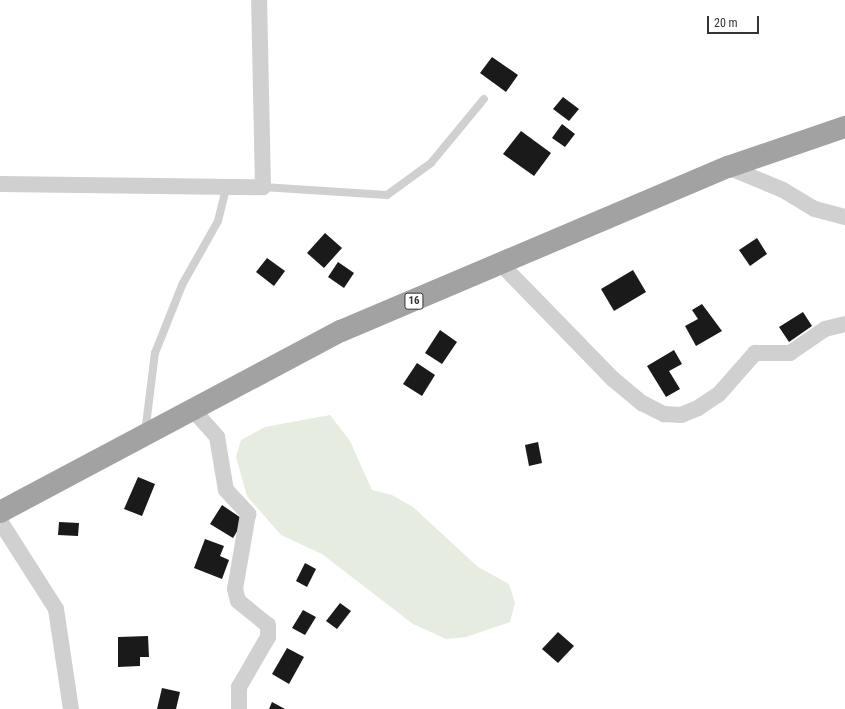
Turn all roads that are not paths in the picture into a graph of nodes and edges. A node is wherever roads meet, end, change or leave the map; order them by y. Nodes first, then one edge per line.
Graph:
1 (259, 0) edge
2 (484, 99) dead end
3 (845, 127) edge
4 (728, 167) junction
5 (0, 184) edge
6 (227, 186) junction
7 (263, 187) junction
8 (845, 217) edge
9 (502, 264) junction
10 (845, 324) edge
11 (194, 410) junction
12 (145, 434) junction
13 (0, 512) edge
14 (0, 521) edge
15 (71, 709) edge
16 (240, 709) edge

1 - 7 street
2 - 7 lane
3 - 4 highway, 16
4 - 8 street
4 - 9 highway, 16
5 - 6 street
6 - 7 street
6 - 12 lane
9 - 10 street
9 - 11 highway, 16
11 - 12 highway, 16
11 - 16 street
12 - 13 highway, 16
14 - 15 street

